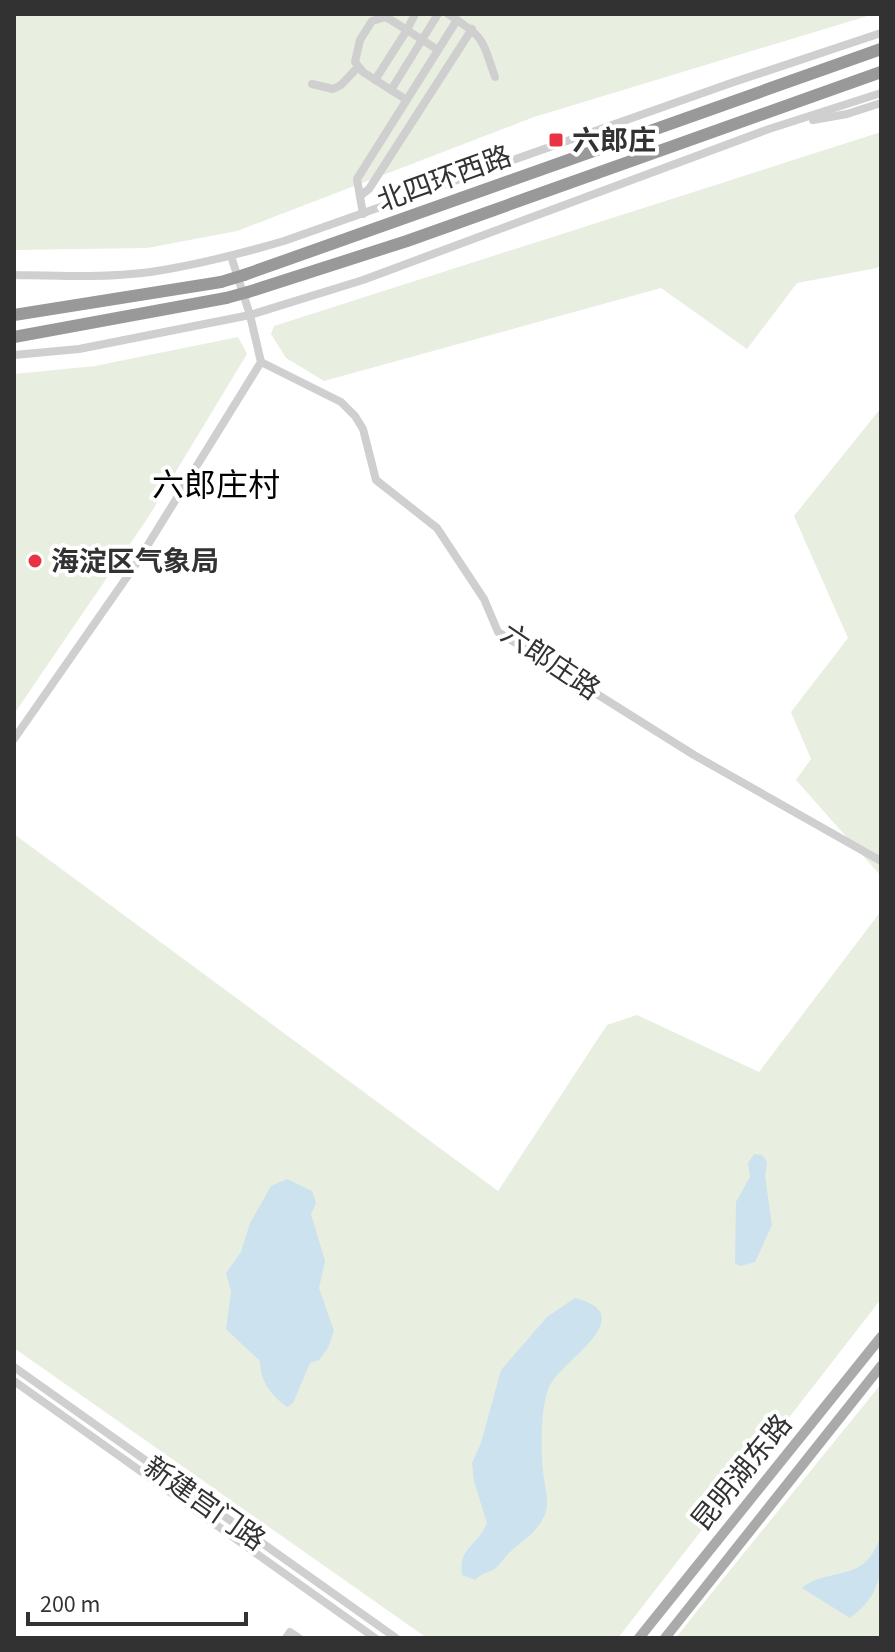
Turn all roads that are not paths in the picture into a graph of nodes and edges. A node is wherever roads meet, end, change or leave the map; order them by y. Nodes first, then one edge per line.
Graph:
1 (415, 14) edge
2 (438, 14) edge
3 (448, 14) edge
4 (457, 20) junction
5 (472, 29) junction
6 (407, 30) junction
7 (881, 33) edge
8 (423, 39) junction
9 (881, 49) edge
10 (438, 50) junction
11 (358, 67) junction
12 (881, 72) edge
13 (495, 77) dead end
14 (375, 80) junction
15 (312, 84) dead end
16 (391, 90) junction
17 (881, 93) edge
18 (405, 99) junction
19 (881, 103) edge
20 (769, 129) junction
21 (360, 196) junction
22 (363, 214) junction
23 (231, 256) junction
24 (14, 275) edge
25 (18, 314) edge
26 (250, 315) junction
27 (14, 337) edge
28 (14, 355) edge
29 (261, 362) junction
30 (14, 739) edge
31 (881, 861) edge
32 (881, 1337) edge
33 (881, 1366) edge
34 (14, 1367) edge
35 (14, 1381) edge
36 (286, 1638) edge
37 (299, 1638) edge
38 (375, 1638) edge
39 (396, 1638) edge
40 (639, 1638) edge
41 (665, 1638) edge

1 - 6 street
2 - 8 street
3 - 4 street
4 - 5 street
4 - 10 street
5 - 13 street
5 - 21 street
6 - 8 street
6 - 11 street
6 - 14 street
7 - 22 street, 北四环西路
8 - 10 street
8 - 16 street
9 - 25 highway, 北四环西路, bridge
10 - 18 street
11 - 14 street
11 - 15 street
12 - 27 highway, 北四环西路, bridge
14 - 16 street
16 - 18 street
17 - 20 street
18 - 21 street
19 - 20 street
20 - 26 street
21 - 22 street
22 - 23 street, 北四环西路
23 - 24 street, 北四环西路
23 - 26 street
26 - 28 street
26 - 29 street
29 - 30 street
29 - 31 street, 六郎庄路
32 - 40 main road, 昆明湖东路
33 - 41 main road, 昆明湖东路
34 - 39 street, 新建宫门路
35 - 38 street, 新建宫门路
36 - 37 street

